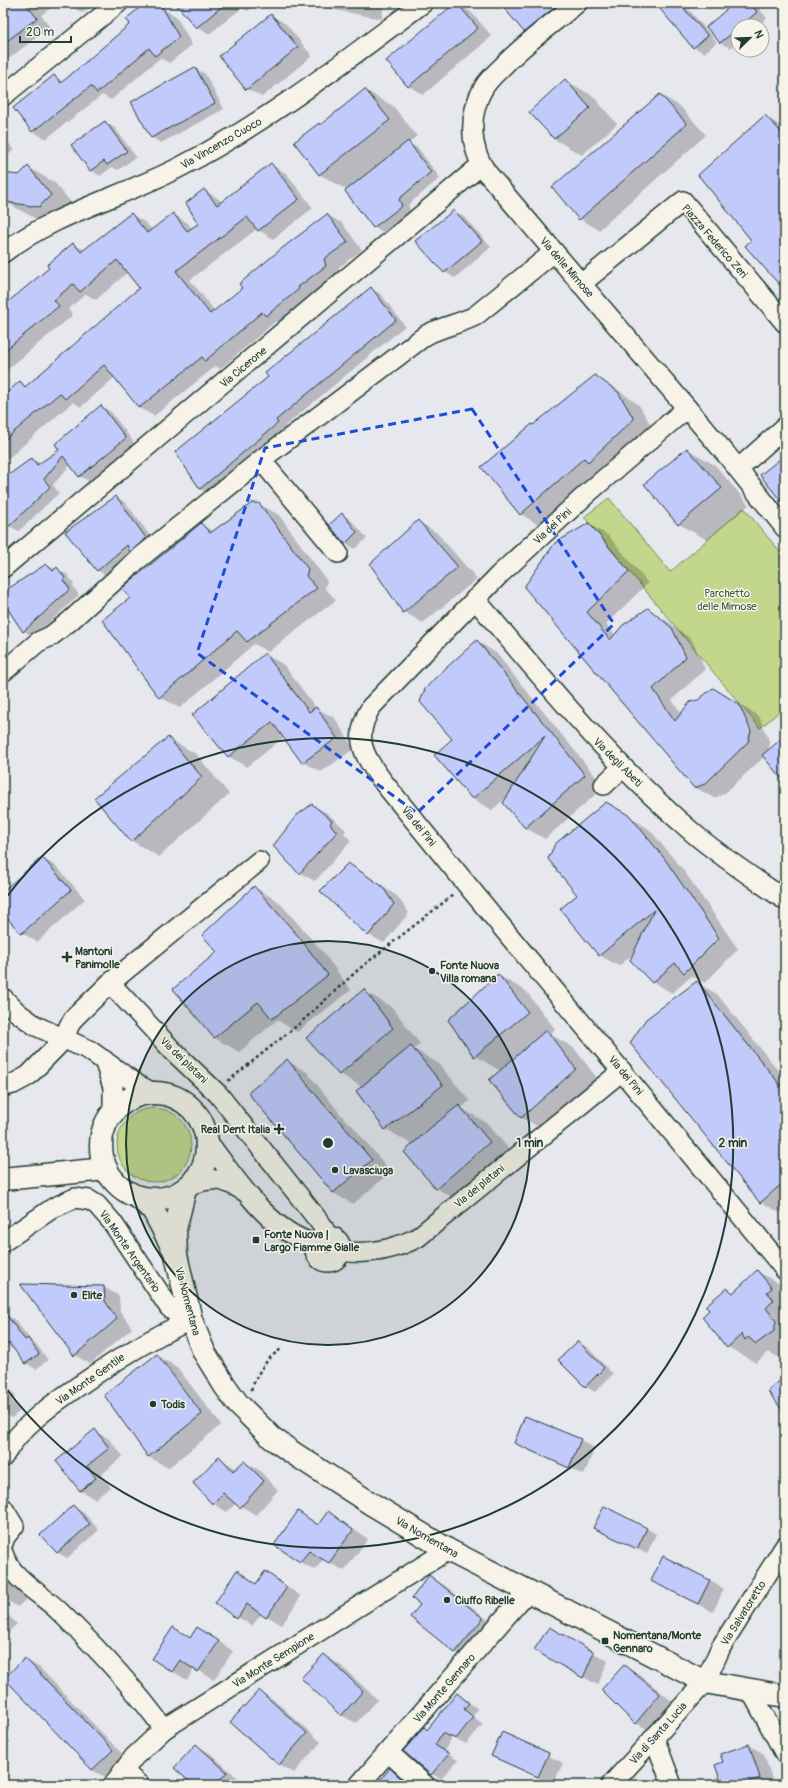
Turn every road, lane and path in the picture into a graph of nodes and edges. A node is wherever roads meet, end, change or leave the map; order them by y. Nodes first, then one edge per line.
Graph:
1 (118, 3) edge
2 (422, 3) edge
3 (577, 3) edge
4 (3, 96) edge
5 (482, 165) junction
6 (554, 252) junction
7 (3, 253) edge
8 (581, 284) junction
9 (785, 323) edge
10 (687, 408) junction
11 (785, 427) edge
12 (261, 460) junction
13 (738, 469) junction
14 (785, 528) edge
15 (338, 553) dead end
16 (3, 568) edge
17 (475, 599) junction
18 (3, 672) edge
19 (622, 768) junction
20 (604, 785) dead end
21 (259, 861) dead end
22 (456, 892) dead end
23 (785, 900) edge
24 (110, 983) junction
25 (3, 998) edge
26 (64, 1039) junction
27 (104, 1060) junction
28 (622, 1071) junction
29 (226, 1083) dead end
30 (3, 1087) edge
31 (153, 1093) junction
32 (113, 1112) junction
33 (207, 1140) junction
34 (106, 1168) junction
35 (3, 1179) edge
36 (188, 1186) junction
37 (242, 1190) junction
38 (138, 1197) junction
39 (321, 1240) junction
40 (3, 1242) edge
41 (176, 1255) junction
42 (785, 1270) edge
43 (191, 1320) junction
44 (281, 1349) dead end
45 (249, 1393) dead end
46 (3, 1457) edge
47 (3, 1508) edge
48 (3, 1543) edge
49 (785, 1546) edge
50 (448, 1550) junction
51 (3, 1554) edge
52 (528, 1590) junction
53 (705, 1682) junction
54 (751, 1691) junction
55 (785, 1696) edge
56 (164, 1729) junction
57 (654, 1737) junction
58 (388, 1752) junction
59 (785, 1754) edge
60 (118, 1778) edge
61 (139, 1785) edge
62 (358, 1785) edge
63 (425, 1785) edge
64 (611, 1785) edge
65 (672, 1785) edge

1 - 4 street
2 - 7 street, Via Vincenzo Cuoco
3 - 5 street, Via delle Mimose
5 - 6 street, Via delle Mimose
5 - 16 street, Via Cicerone
6 - 8 street, Via delle Mimose
6 - 12 street
8 - 9 street, Piazza Federico Zeri
8 - 10 street, Via delle Mimose
10 - 13 street, Via delle Mimose
10 - 17 street, Via dei Pini
11 - 13 street
12 - 15 street
12 - 18 street
13 - 14 street, Via delle Mimose
17 - 19 street, Via degli Abeti
17 - 28 street, Via dei Pini
19 - 20 street
19 - 23 street, Via degli Abeti
21 - 24 street
22 - 29 path
24 - 26 street
24 - 39 street, Via dei platani
25 - 26 street
26 - 27 street
26 - 30 street
27 - 31 street
27 - 32 street
28 - 39 street, Via dei platani
28 - 42 street, Via dei Pini
31 - 32 main road
31 - 33 main road
32 - 34 main road
33 - 36 main road
33 - 37 street
34 - 35 main road
34 - 38 main road
36 - 37 street
36 - 38 main road
36 - 41 main road, Via Nomentana
37 - 39 street
38 - 41 main road, Via Nomentana
40 - 43 street, Via Monte Argentario
41 - 43 main road, Via Nomentana
43 - 46 street, Via Monte Gentile
43 - 50 main road, Via Nomentana
44 - 45 path
47 - 48 street
49 - 53 street, Via Salvatoretto
50 - 52 main road, Via Nomentana
50 - 56 street, Via Monte Sempione
51 - 56 street
52 - 53 main road, Via Nomentana
52 - 58 street, Via Monte Gennaro
53 - 54 main road, Via Nomentana
53 - 57 street, Via di Santa Lucia
54 - 55 main road, Via Nomentana
54 - 59 street
56 - 60 street, Via Monte Sempione
57 - 64 street, Via di Santa Lucia
57 - 65 street
58 - 62 street, Via Monte Gennaro
58 - 63 street
60 - 61 street

